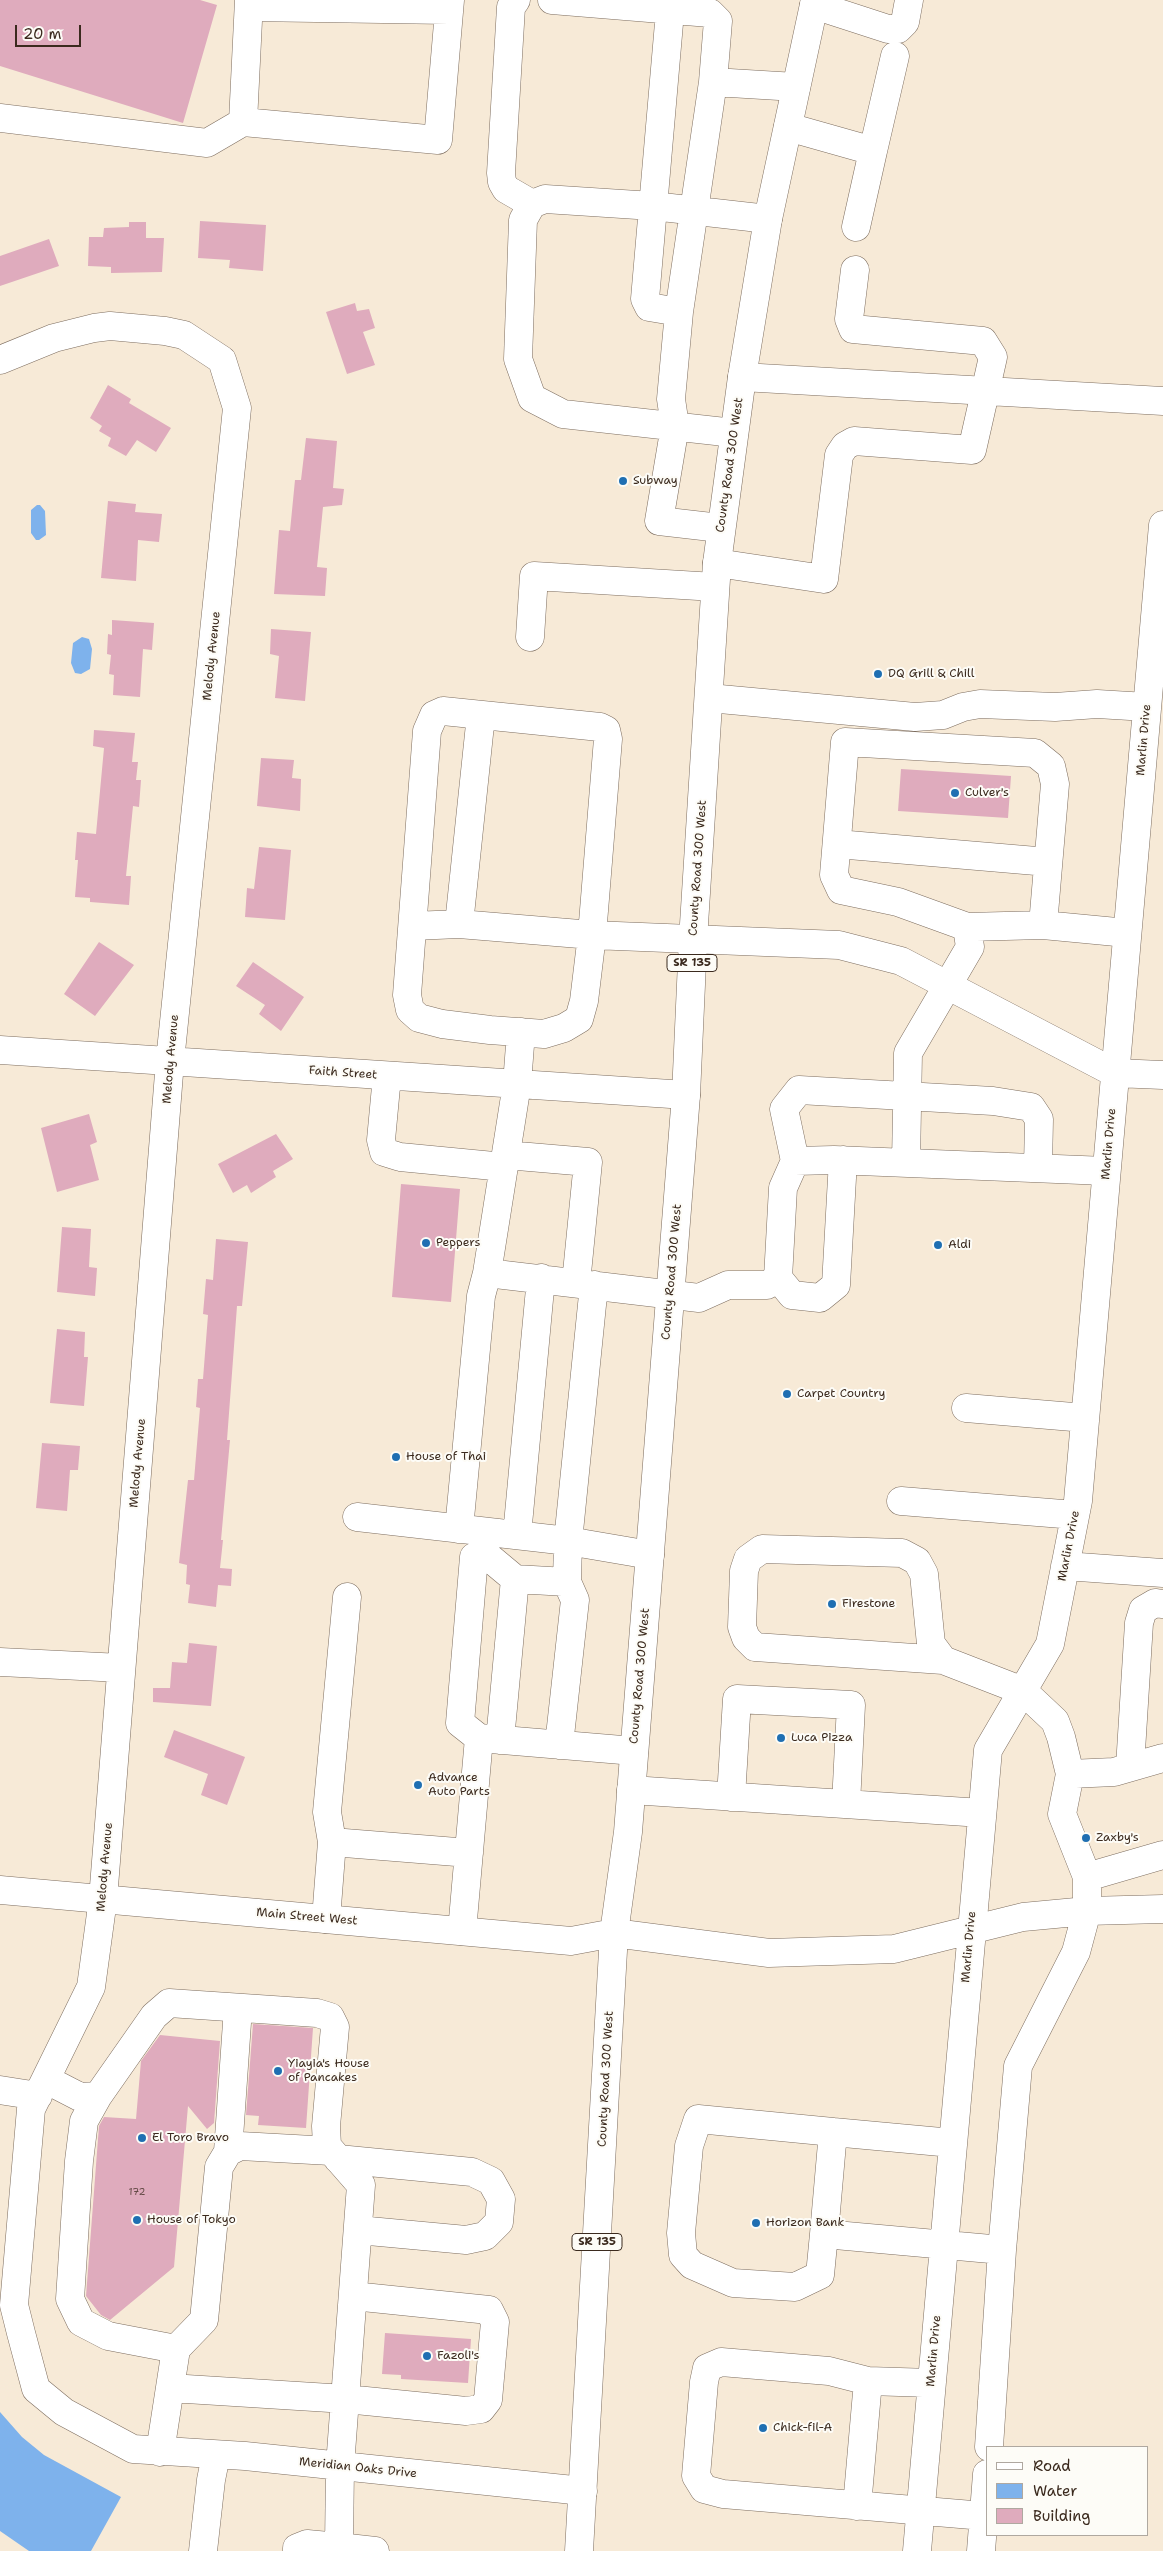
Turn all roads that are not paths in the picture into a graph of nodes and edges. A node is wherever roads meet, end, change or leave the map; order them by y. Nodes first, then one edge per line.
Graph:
1 (516, 0) edge
2 (552, 0) edge
3 (909, 0) edge
4 (249, 3) edge
5 (814, 3) edge
6 (450, 5) edge
7 (671, 5) edge
8 (896, 56) dead end
9 (714, 82) junction
10 (796, 87) junction
11 (0, 118) edge
12 (244, 122) junction
13 (788, 126) junction
14 (873, 151) junction
15 (532, 204) junction
16 (653, 206) junction
17 (693, 212) junction
18 (768, 219) junction
19 (856, 227) dead end
20 (855, 270) dead end
21 (679, 312) junction
22 (0, 360) edge
23 (742, 377) junction
24 (984, 391) junction
25 (1163, 400) edge
26 (674, 426) junction
27 (734, 433) junction
28 (1163, 525) edge
29 (720, 528) junction
30 (716, 575) junction
31 (1158, 630) edge
32 (530, 637) dead end
33 (709, 698) junction
34 (1147, 707) junction
35 (481, 715) junction
36 (836, 844) junction
37 (1048, 862) junction
38 (459, 924) junction
39 (1043, 925) junction
40 (413, 926) junction
41 (967, 927) junction
42 (1127, 933) junction
43 (592, 935) junction
44 (693, 940) junction
45 (947, 984) junction
46 (521, 1032) junction
47 (0, 1050) edge
48 (170, 1061) junction
49 (1115, 1074) junction
50 (387, 1076) junction
51 (1163, 1076) edge
52 (517, 1084) junction
53 (686, 1095) junction
54 (906, 1095) junction
55 (843, 1160) junction
56 (505, 1161) junction
57 (795, 1161) junction
58 (906, 1163) junction
59 (1038, 1168) junction
60 (1106, 1171) junction
61 (486, 1273) junction
62 (541, 1278) junction
63 (778, 1278) junction
64 (585, 1284) junction
65 (670, 1294) junction
66 (966, 1408) dead end
67 (1085, 1418) junction
68 (902, 1501) dead end
69 (1075, 1515) junction
70 (357, 1517) dead end
71 (459, 1529) junction
72 (517, 1535) junction
73 (568, 1541) junction
74 (650, 1555) junction
75 (1065, 1566) junction
76 (1163, 1572) edge
77 (515, 1579) junction
78 (567, 1582) junction
79 (347, 1597) dead end
80 (1163, 1604) edge
81 (943, 1660) junction
82 (0, 1662) edge
83 (121, 1668) junction
84 (1023, 1691) junction
85 (490, 1739) junction
86 (559, 1745) junction
87 (634, 1750) junction
88 (1163, 1758) edge
89 (1130, 1767) junction
90 (1070, 1774) junction
91 (631, 1790) junction
92 (732, 1797) junction
93 (846, 1804) junction
94 (982, 1813) junction
95 (332, 1842) junction
96 (469, 1853) junction
97 (1163, 1855) edge
98 (1087, 1877) junction
99 (0, 1890) edge
100 (102, 1899) junction
101 (1163, 1909) edge
102 (1087, 1910) junction
103 (326, 1919) junction
104 (970, 1929) junction
105 (462, 1931) junction
106 (614, 1933) junction
107 (238, 2008) junction
108 (42, 2088) junction
109 (0, 2090) edge
110 (98, 2096) junction
111 (833, 2132) junction
112 (952, 2143) junction
113 (228, 2152) junction
114 (334, 2155) junction
115 (358, 2230) junction
116 (824, 2234) junction
117 (944, 2245) junction
118 (1002, 2250) junction
119 (353, 2296) junction
120 (7, 2306) edge
121 (176, 2348) junction
122 (868, 2381) junction
123 (931, 2383) junction
124 (170, 2388) junction
125 (346, 2399) junction
126 (989, 2446) edge
127 (133, 2449) joint
128 (160, 2452) junction
129 (216, 2455) junction
130 (340, 2466) junction
131 (986, 2488) edge
132 (583, 2490) junction
133 (857, 2506) junction
134 (920, 2511) junction
135 (984, 2516) junction
136 (339, 2547) junction
137 (203, 2551) edge
138 (297, 2551) edge
139 (375, 2551) edge
140 (579, 2551) edge
141 (917, 2551) edge
142 (982, 2551) edge

1 - 15 street
2 - 7 street
3 - 5 street
4 - 6 street
4 - 12 street
5 - 10 street, County Road 300 West / SR 135
6 - 12 street
7 - 9 street
7 - 16 street
8 - 14 street
9 - 10 street
9 - 17 street
10 - 13 street, County Road 300 West / SR 135
11 - 12 street
13 - 14 street
13 - 18 street, County Road 300 West / SR 135
14 - 19 street
15 - 16 street
15 - 26 street
16 - 17 street
16 - 21 street
17 - 18 street
17 - 21 street
18 - 23 street, County Road 300 West / SR 135
20 - 24 street
21 - 26 street
22 - 48 street, Melody Avenue
23 - 24 street
23 - 27 street, County Road 300 West / SR 135
24 - 25 street
24 - 30 street
26 - 27 street
26 - 29 street
27 - 29 street, County Road 300 West / SR 135
28 - 31 street, Marlin Drive
29 - 30 street, County Road 300 West / SR 135
30 - 32 street
30 - 33 street, County Road 300 West / SR 135
31 - 34 street, Marlin Drive
33 - 34 street
33 - 44 street, County Road 300 West / SR 135
34 - 42 street, Marlin Drive
35 - 38 street
35 - 40 street
35 - 43 street
36 - 37 street
36 - 37 street
36 - 41 street
37 - 39 street
38 - 40 street
38 - 43 street
39 - 41 street
39 - 42 street
40 - 46 street
41 - 45 street
42 - 49 street, Marlin Drive
43 - 44 street
43 - 46 street
44 - 45 street
44 - 53 street, County Road 300 West / SR 135
45 - 49 street
45 - 54 street
46 - 52 street
47 - 48 street, Faith Street
48 - 50 street, Faith Street
48 - 83 street, Melody Avenue
49 - 51 street
49 - 60 street, Marlin Drive
50 - 52 street, Faith Street
50 - 56 street
52 - 53 street, Faith Street
52 - 56 street
53 - 65 street, County Road 300 West / SR 135
54 - 57 street
54 - 58 street
54 - 59 street
55 - 57 street
55 - 58 street
55 - 63 street
56 - 61 street
56 - 64 street
57 - 63 street
58 - 59 street
59 - 60 street
60 - 67 street, Marlin Drive
61 - 62 street
61 - 71 street
62 - 64 street
62 - 72 street
63 - 65 street
64 - 65 street
64 - 73 street
65 - 74 street, County Road 300 West / SR 135
66 - 67 street
67 - 69 street, Marlin Drive
68 - 69 street
69 - 75 street, Marlin Drive
70 - 71 street
71 - 72 street
72 - 73 street
73 - 74 street
73 - 78 street
74 - 87 street, County Road 300 West / SR 135
75 - 76 street
75 - 84 street, Marlin Drive
77 - 78 street
77 - 85 street
77 - 85 street
78 - 86 street
79 - 95 street
80 - 89 street
81 - 81 street
81 - 84 street
82 - 83 street
83 - 100 street, Melody Avenue
84 - 90 street
84 - 94 street, Marlin Drive
85 - 86 street
85 - 96 street
86 - 87 street
87 - 91 street, County Road 300 West / SR 135
88 - 89 street
89 - 90 street
90 - 98 street
91 - 92 street
91 - 106 street, County Road 300 West / SR 135
92 - 93 street
92 - 93 street
93 - 94 street
94 - 104 street, Marlin Drive
95 - 96 street
95 - 103 street
96 - 105 street
97 - 98 street
98 - 102 street
99 - 100 street, Main Street West
100 - 103 street, Main Street West
100 - 108 street, Melody Avenue
101 - 102 street, Main Street West
102 - 104 street, Main Street West
102 - 118 street
103 - 105 street, Main Street West
104 - 106 street, Main Street West
104 - 112 street, Marlin Drive
105 - 106 street, Main Street West
106 - 132 street, County Road 300 West / SR 135
107 - 110 street
107 - 113 street
107 - 114 street
108 - 109 street
108 - 110 street
108 - 120 street, Melody Avenue
110 - 121 street
111 - 112 street
111 - 116 street
111 - 116 street
112 - 117 street, Marlin Drive
113 - 114 street
113 - 121 street
114 - 115 street
114 - 115 street
115 - 119 street
116 - 117 street
117 - 118 street
117 - 123 street, Marlin Drive
118 - 126 street
119 - 125 street
119 - 125 street
120 - 127 street, Melody Avenue
121 - 124 street
122 - 123 street
122 - 133 street
122 - 133 street
123 - 134 street, Marlin Drive
124 - 125 street
124 - 128 street
125 - 130 street
127 - 128 street, Meridian Oaks Drive
128 - 129 street, Meridian Oaks Drive
129 - 130 street, Meridian Oaks Drive
129 - 137 street
130 - 132 street, Meridian Oaks Drive
130 - 136 street
131 - 135 street
132 - 140 street, County Road 300 West / SR 135
133 - 134 street
134 - 135 street
134 - 141 street, Marlin Drive
135 - 142 street
136 - 138 street
136 - 139 street

